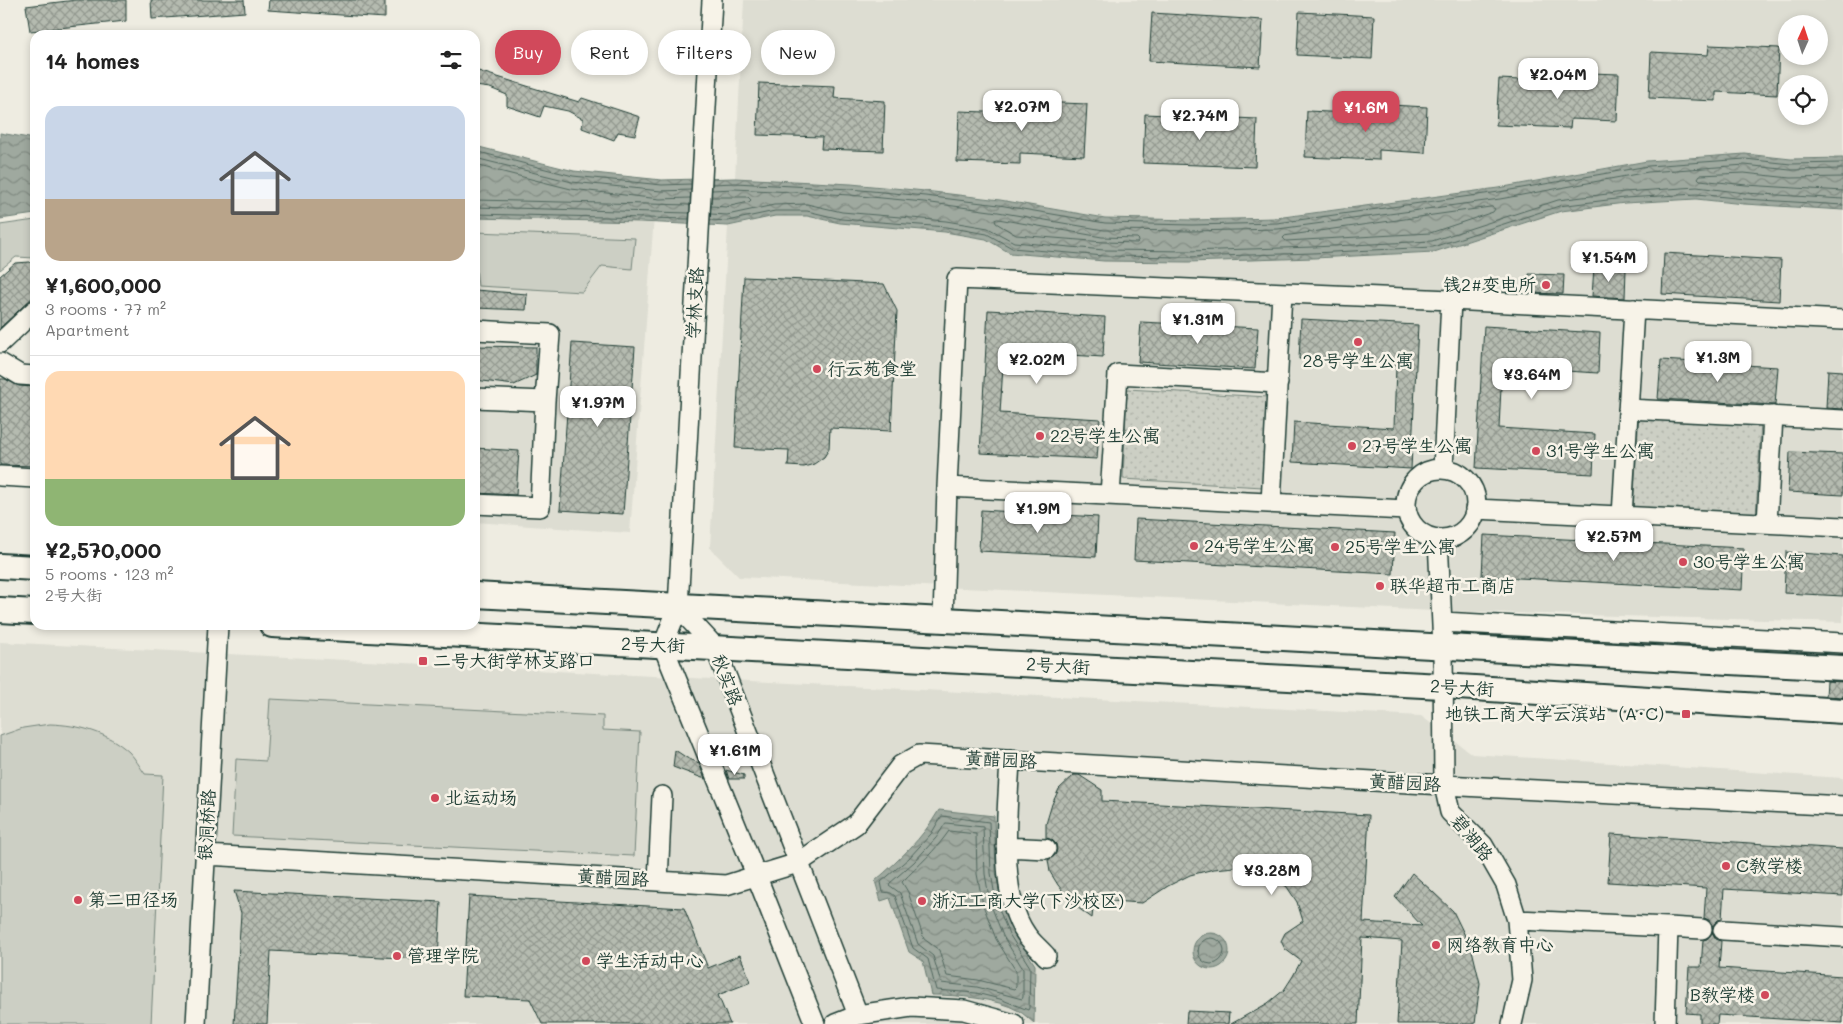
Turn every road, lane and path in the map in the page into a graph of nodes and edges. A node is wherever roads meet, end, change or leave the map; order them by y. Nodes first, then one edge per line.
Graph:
1 (712, 0) edge
2 (1282, 293) junction
3 (1451, 300) junction
4 (1634, 309) junction
5 (30, 315) edge
6 (1843, 320) edge
7 (480, 330) edge
8 (0, 343) edge
9 (0, 363) edge
10 (30, 376) edge
11 (1278, 383) junction
12 (480, 398) edge
13 (545, 402) junction
14 (1628, 409) junction
15 (1773, 416) junction
16 (1843, 420) edge
17 (1443, 469) junction
18 (0, 476) edge
19 (30, 478) edge
20 (947, 486) junction
21 (1110, 495) junction
22 (1271, 503) junction
23 (480, 504) edge
24 (1476, 509) junction
25 (1406, 510) junction
26 (1622, 516) junction
27 (1767, 523) junction
28 (1843, 527) edge
29 (1438, 539) junction
30 (0, 566) edge
31 (30, 568) edge
32 (480, 594) edge
33 (678, 606) junction
34 (0, 610) edge
35 (30, 612) edge
36 (943, 620) junction
37 (1442, 622) junction
38 (218, 630) edge
39 (365, 630) edge
40 (1843, 643) edge
41 (663, 646) junction
42 (715, 647) junction
43 (1443, 647) junction
44 (1843, 668) edge
45 (1442, 686) junction
46 (1843, 711) edge
47 (1010, 760) junction
48 (1444, 785) junction
49 (662, 796) dead end
50 (1843, 806) edge
51 (1006, 847) junction
52 (1046, 849) dead end
53 (206, 855) junction
54 (798, 863) junction
55 (757, 877) junction
56 (658, 881) junction
57 (1517, 920) junction
58 (1668, 927) junction
59 (1702, 929) dead end
60 (1723, 930) dead end
61 (1843, 937) edge
62 (1046, 956) dead end
63 (858, 1015) junction
64 (196, 1024) edge
65 (815, 1024) edge
66 (835, 1024) edge
67 (1014, 1024) edge
68 (1512, 1024) edge
69 (1665, 1024) edge

1 - 33 street, 学林支路
2 - 3 street
2 - 11 street
2 - 20 street
3 - 4 street
3 - 17 street
4 - 6 street
4 - 14 street
5 - 8 street
7 - 13 street
9 - 10 street
11 - 21 street
11 - 22 street
12 - 13 street
13 - 23 street
14 - 15 street
14 - 26 street
15 - 16 street
15 - 27 street
17 - 24 street
17 - 25 street
18 - 19 street
20 - 21 street
20 - 36 street
21 - 22 street
22 - 25 street
24 - 26 street
24 - 29 street
25 - 29 street
26 - 27 street
27 - 28 street
29 - 37 street, 碧湖路
30 - 31 main road
32 - 33 main road
33 - 36 main road
33 - 41 street
33 - 42 street, 秋实路
34 - 35 main road
36 - 43 main road
37 - 40 street
37 - 43 street, 碧湖路
38 - 53 street, 银洞桥路
39 - 41 main road, 2号大街
41 - 42 main road, 2号大街
41 - 55 street
42 - 45 main road, 2号大街
42 - 54 street, 秋实路
43 - 44 main road
43 - 45 street, 碧湖路
45 - 46 main road, 2号大街
45 - 48 street, 碧湖路
47 - 48 street, 黄醋园路
47 - 51 street
47 - 54 street, 黄醋园路
48 - 50 street, 黄醋园路
48 - 57 street, 碧湖路
49 - 56 street
51 - 52 street
51 - 62 street
53 - 56 street, 黄醋园路
53 - 64 street, 银洞桥路
54 - 55 street, 黄醋园路
54 - 63 street, 秋实路
55 - 56 street, 黄醋园路
55 - 65 street
57 - 58 street
57 - 68 street, 碧湖路
58 - 59 street
58 - 69 street
60 - 61 street
63 - 66 street
63 - 67 street

